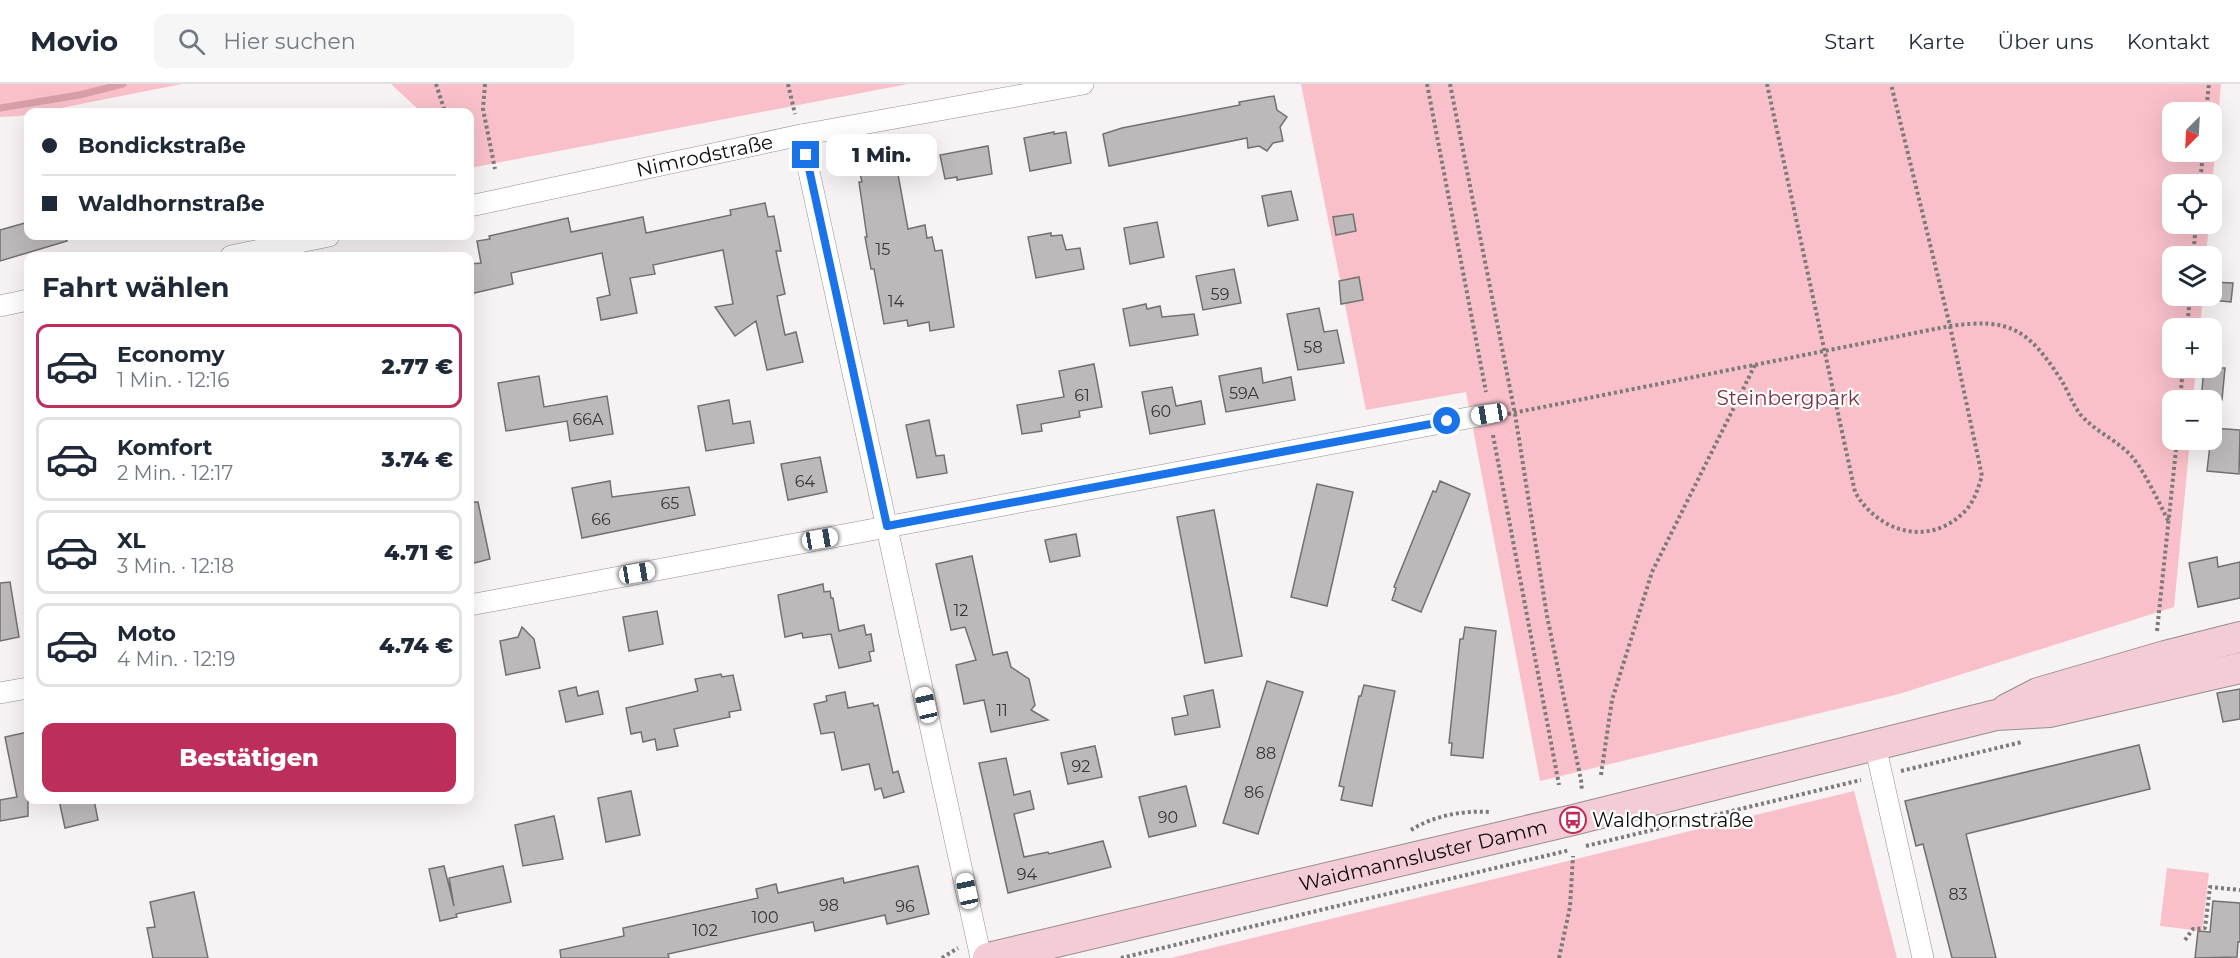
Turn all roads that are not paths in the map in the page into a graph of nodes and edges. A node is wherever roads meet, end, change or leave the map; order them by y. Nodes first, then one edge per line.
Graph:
1 (1083, 84) edge
2 (801, 135) junction
3 (474, 205) edge
4 (309, 240) edge
5 (251, 252) edge
6 (24, 301) edge
7 (0, 306) edge
8 (1489, 414) road end
9 (887, 526) junction
10 (474, 604) edge
11 (2240, 637) edge
12 (2240, 668) edge
13 (24, 689) edge
14 (0, 693) edge
15 (1996, 715) junction
16 (1875, 745) junction
17 (981, 958) edge
18 (988, 958) edge
19 (1923, 958) edge

1 - 2 street, Nimrodstraße
2 - 3 street, Nimrodstraße
2 - 9 street
4 - 5 street
6 - 7 street
8 - 9 street
9 - 10 street
9 - 17 street
11 - 15 main road, Waidmannsluster Damm
12 - 15 main road, Waidmannsluster Damm
13 - 14 street
15 - 16 main road, Waidmannsluster Damm
16 - 18 main road, Waidmannsluster Damm
16 - 19 street

